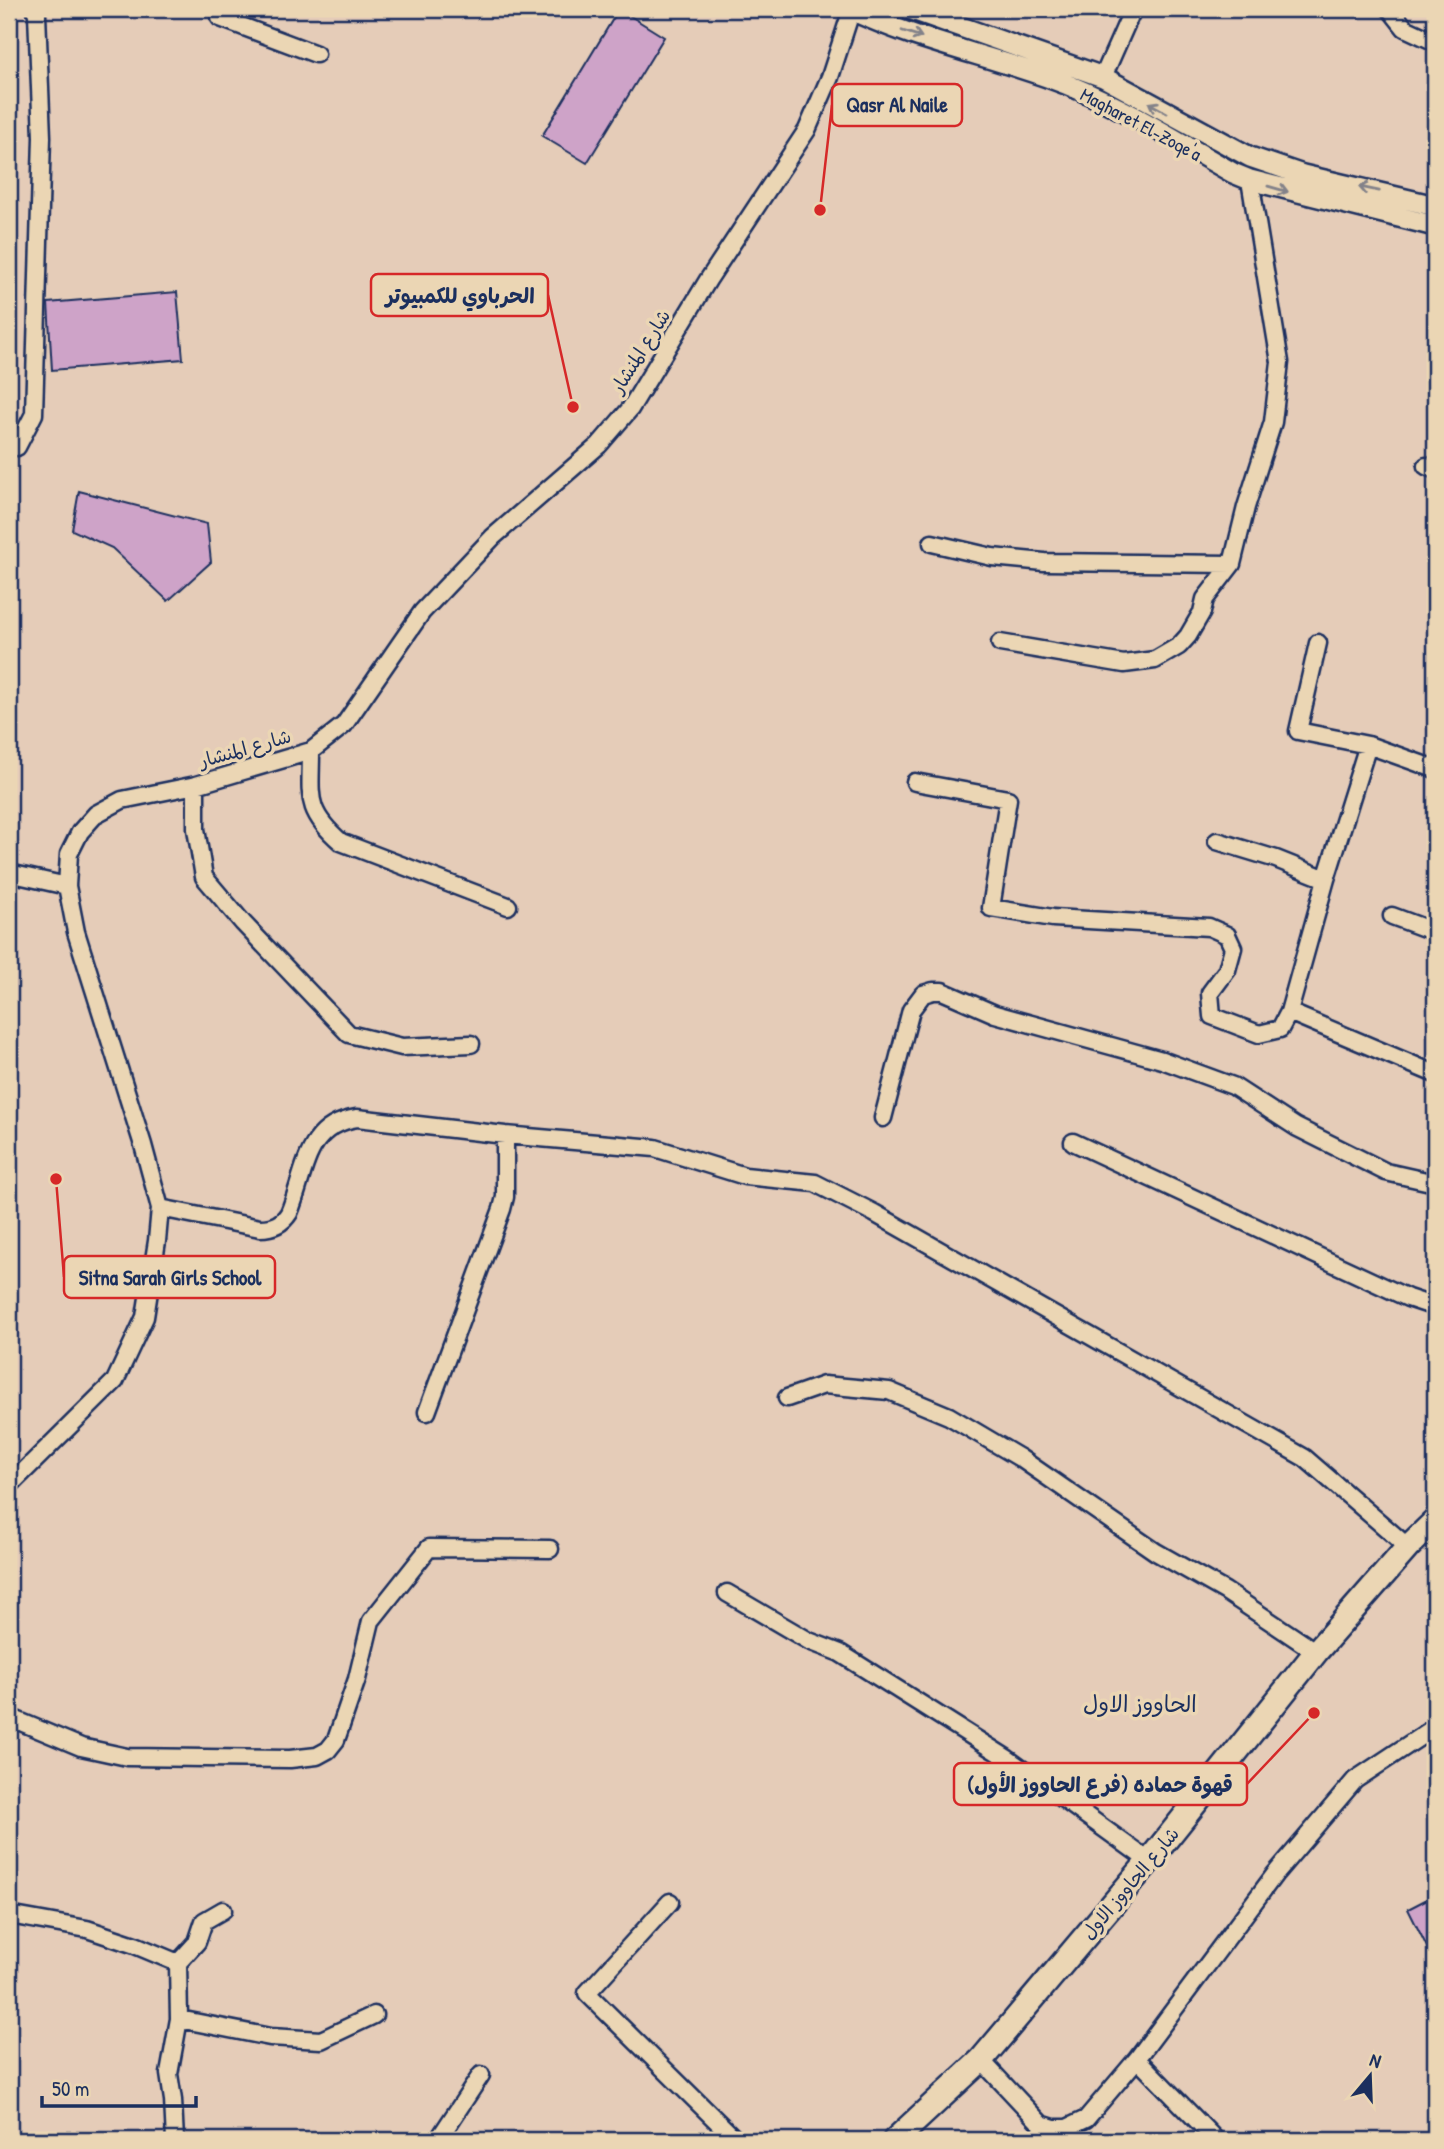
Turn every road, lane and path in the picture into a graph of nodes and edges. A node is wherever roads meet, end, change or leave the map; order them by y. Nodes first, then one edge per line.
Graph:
1 (35, 9) edge
2 (222, 9) edge
3 (851, 9) edge
4 (910, 9) edge
5 (1133, 9) edge
6 (1390, 9) edge
7 (1435, 43) edge
8 (316, 54) dead end
9 (1103, 77) junction
10 (1250, 180) junction
11 (1435, 206) edge
12 (1435, 226) edge
13 (17, 447) dead end
14 (932, 542) dead end
15 (1232, 564) junction
16 (1000, 643) dead end
17 (1318, 643) dead end
18 (1368, 745) junction
19 (311, 751) junction
20 (1435, 768) edge
21 (915, 782) dead end
22 (196, 785) junction
23 (1217, 841) dead end
24 (9, 873) edge
25 (1326, 879) junction
26 (67, 886) junction
27 (508, 906) dead end
28 (1392, 916) dead end
29 (1435, 932) edge
30 (1289, 1012) junction
31 (471, 1044) dead end
32 (1435, 1074) edge
33 (883, 1118) dead end
34 (505, 1135) junction
35 (1073, 1142) dead end
36 (1435, 1183) edge
37 (160, 1208) junction
38 (1435, 1307) edge
39 (787, 1398) dead end
40 (427, 1412) dead end
41 (9, 1486) edge
42 (1435, 1521) edge
43 (1408, 1547) junction
44 (550, 1549) dead end
45 (727, 1593) dead end
46 (1316, 1652) junction
47 (9, 1717) edge
48 (1435, 1727) edge
49 (1149, 1861) junction
50 (670, 1902) dead end
51 (223, 1910) dead end
52 (9, 1914) edge
53 (178, 1963) junction
54 (374, 2015) dead end
55 (179, 2019) junction
56 (1137, 2059) junction
57 (981, 2060) junction
58 (481, 2075) dead end
59 (1060, 2135) edge
60 (174, 2140) edge
61 (438, 2140) edge
62 (736, 2140) edge
63 (895, 2140) edge
64 (1216, 2140) edge

1 - 13 street
2 - 8 street
3 -> 10 street, Magharet El-Zoqe'a
3 - 19 street, شارع المنشار
4 - 9 street, Magharet El-Zoqe'a
5 - 9 street
6 - 7 street
11 -> 9 street, Magharet El-Zoqe'a
10 -> 12 street, Magharet El-Zoqe'a
10 - 15 street
14 - 15 street
15 - 16 street
17 - 18 street
18 - 20 street
18 - 25 street
19 - 22 street, شارع المنشار
19 - 27 street
21 - 30 street
22 - 26 street, شارع المنشار
22 - 31 street
23 - 25 street
24 - 26 street
25 - 30 street
26 - 37 street, شارع المنشار
28 - 29 street
30 - 32 street
33 - 36 street
34 - 37 street
34 - 40 street
34 - 43 street
35 - 38 street
37 - 41 street, شارع المنشار
39 - 46 street
42 - 43 main road, شارع الحاووز الاول
43 - 46 main road, شارع الحاووز الاول
44 - 47 street
45 - 49 street
46 - 49 main road, شارع الحاووز الاول
48 - 56 street
49 - 57 main road, شارع الحاووز الاول
50 - 62 street
51 - 53 street
52 - 53 street
53 - 55 street
54 - 55 street
55 - 60 street
56 - 59 street
56 - 64 street
57 - 59 street
57 - 63 main road, شارع الحاووز الاول
58 - 61 street

